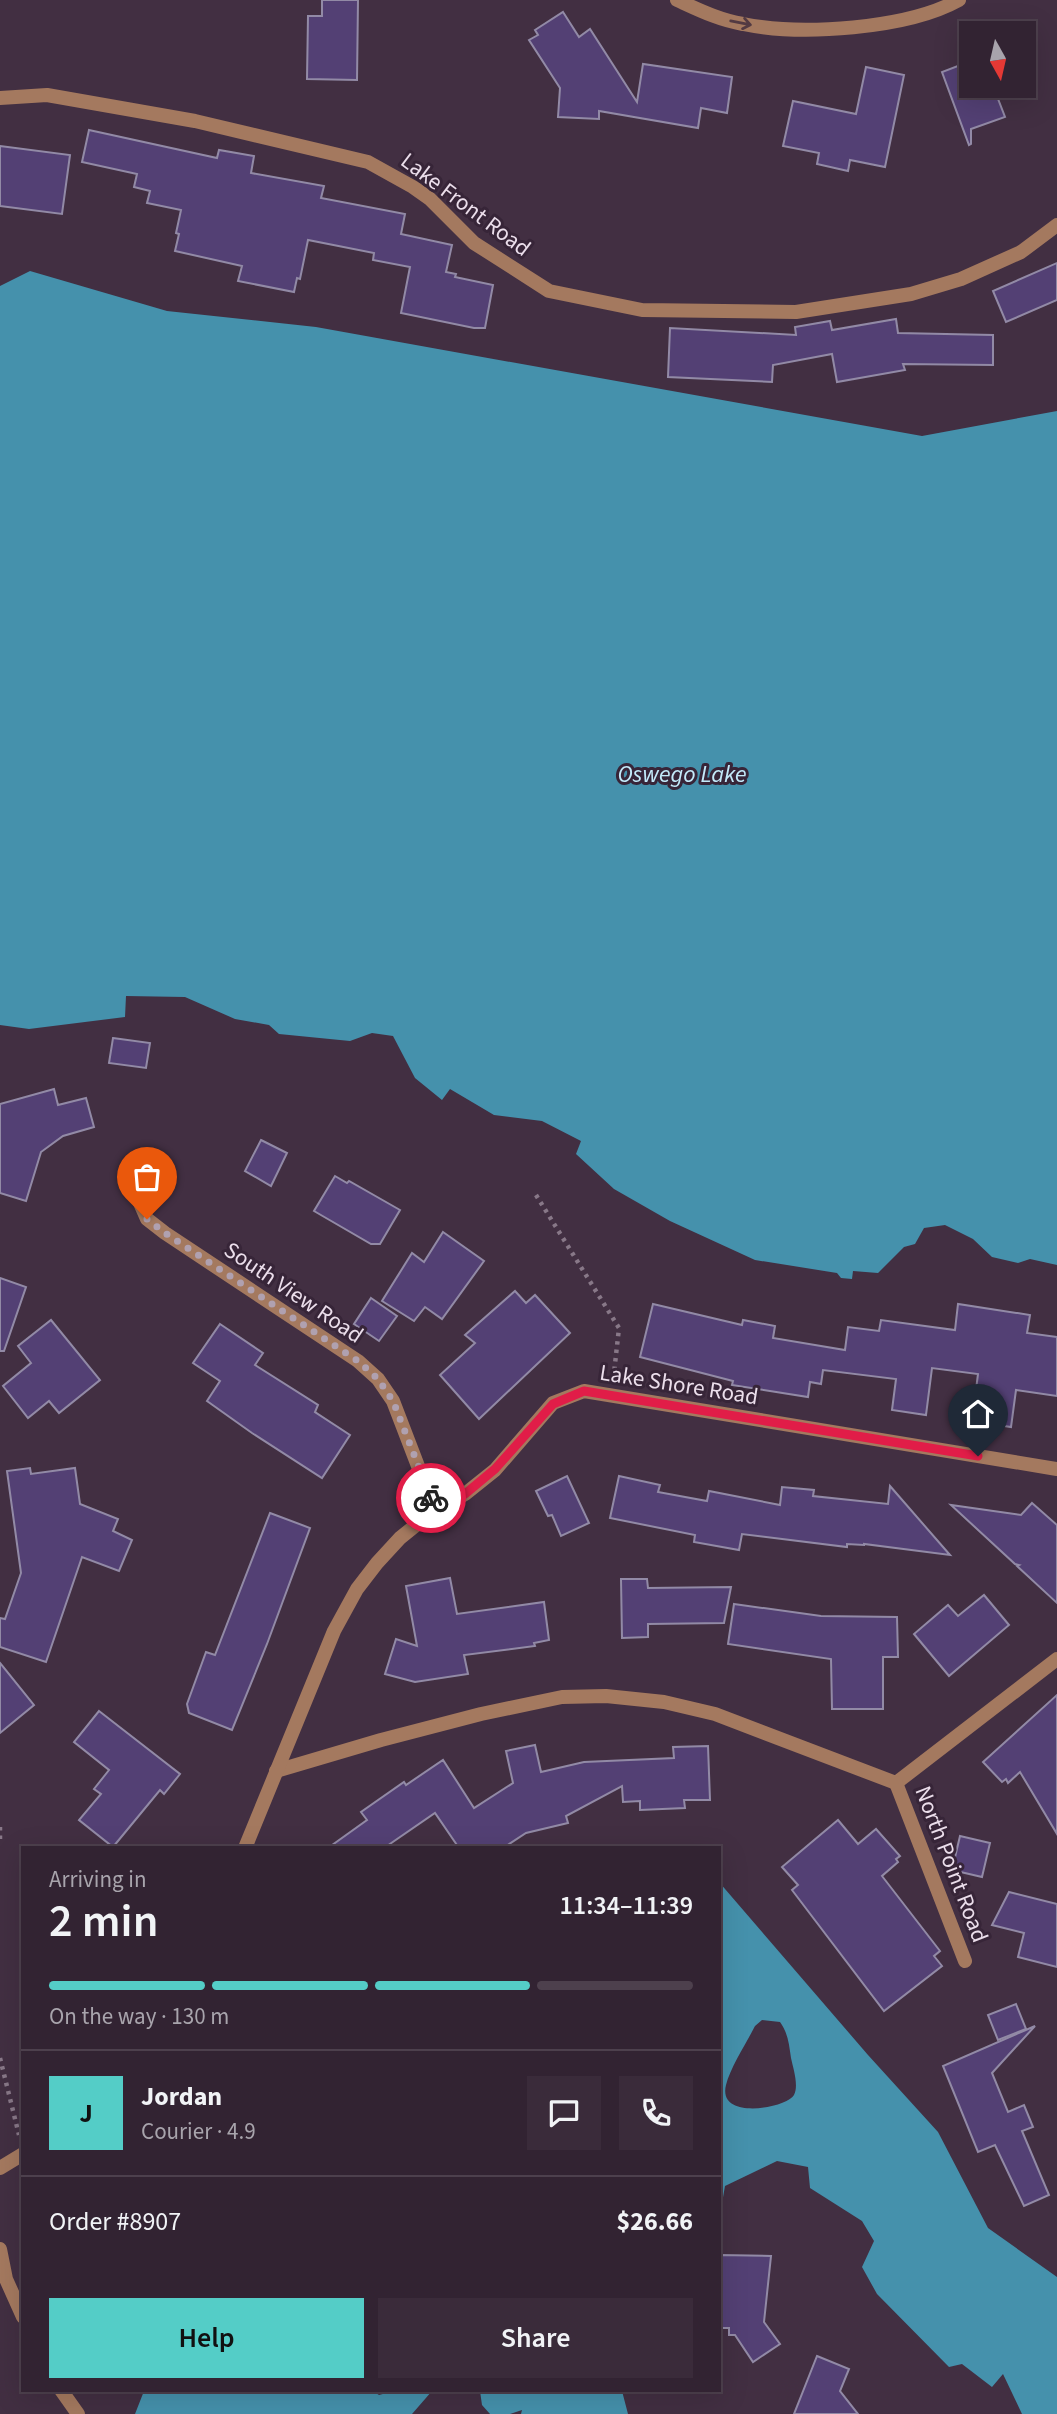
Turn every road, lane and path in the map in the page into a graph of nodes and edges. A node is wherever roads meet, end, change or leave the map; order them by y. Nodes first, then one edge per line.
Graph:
1 (677, 0) edge
2 (959, 0) edge
3 (0, 98) edge
4 (1057, 225) edge
5 (536, 1195) dead end
6 (141, 1203) dead end
7 (611, 1396) junction
8 (1057, 1469) edge
9 (436, 1513) junction
10 (1057, 1659) edge
11 (276, 1771) junction
12 (896, 1783) junction
13 (0, 1827) edge
14 (0, 1844) edge
15 (246, 1846) edge
16 (965, 1961) dead end
17 (0, 2058) edge
18 (19, 2138) dead end
19 (21, 2155) edge
20 (0, 2168) edge
21 (0, 2249) edge
22 (21, 2313) edge
23 (62, 2392) edge
24 (78, 2414) edge

1 -> 2 street
3 - 4 street, Lake Front Road
5 - 7 path
6 - 9 street, South View Road
7 - 8 street, Lake Shore Road
7 - 9 street, Lake Shore Road
9 - 11 street, Lake Shore Road
10 - 12 street
11 - 12 street
11 - 15 street, Lake Shore Road
12 - 16 street, North Point Road
13 - 14 path
17 - 18 path
19 - 20 street
21 - 22 street
23 - 24 street

